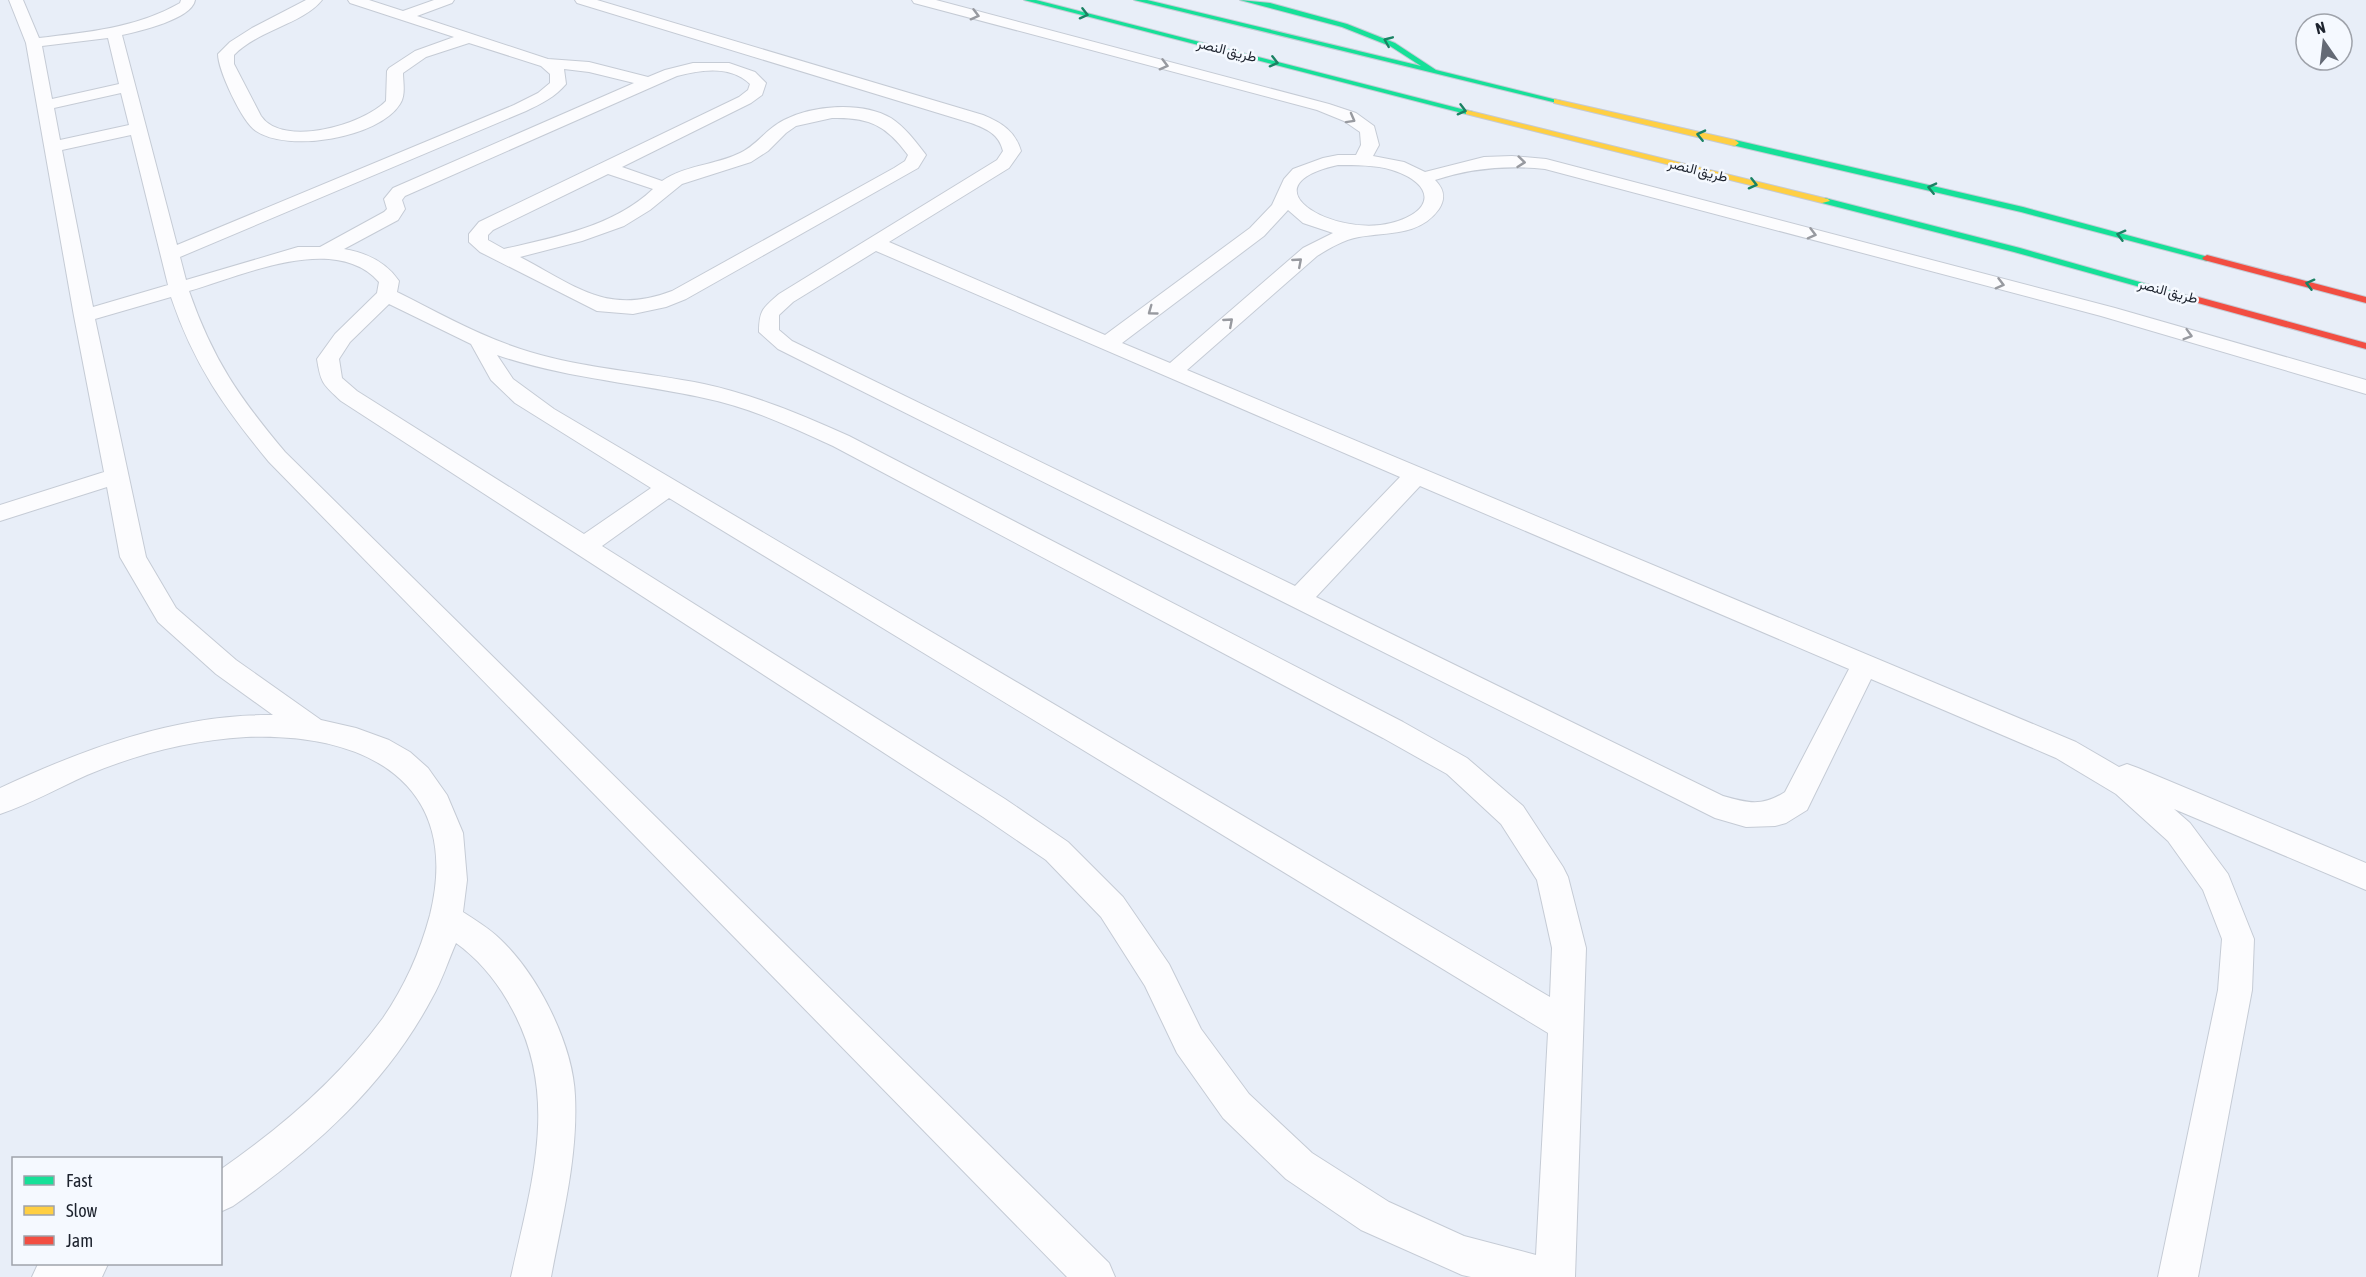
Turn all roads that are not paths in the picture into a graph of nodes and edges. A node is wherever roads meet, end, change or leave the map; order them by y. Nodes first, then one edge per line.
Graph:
1 (16, 0) edge
2 (188, 0) edge
3 (315, 0) edge
4 (355, 0) edge
5 (447, 0) edge
6 (582, 0) edge
7 (919, 0) edge
8 (1028, 0) edge
9 (1138, 0) edge
10 (1244, 0) edge
11 (403, 16) junction
12 (114, 31) junction
13 (470, 38) junction
14 (34, 44) junction
15 (546, 63) junction
16 (1436, 73) junction
17 (649, 82) junction
18 (128, 87) junction
19 (45, 105) junction
20 (138, 128) junction
21 (53, 147) junction
22 (1362, 160) junction
23 (606, 168) junction
24 (1423, 178) junction
25 (663, 187) junction
26 (1287, 195) junction
27 (1360, 231) junction
28 (875, 243) junction
29 (326, 251) junction
30 (170, 255) junction
31 (504, 255) junction
32 (178, 288) junction
33 (387, 295) junction
34 (2366, 300) edge
35 (84, 316) junction
36 (479, 340) junction
37 (1107, 344) junction
38 (2366, 346) edge
39 (1173, 371) junction
40 (2366, 387) edge
41 (1417, 474) junction
42 (116, 476) junction
43 (669, 488) junction
44 (0, 513) edge
45 (584, 546) junction
46 (1298, 598) junction
47 (1864, 664) junction
48 (312, 728) junction
49 (2066, 750) junction
50 (0, 802) edge
51 (2366, 877) edge
52 (447, 919) junction
53 (1566, 1025) junction
54 (222, 1192) edge
55 (83, 1265) edge
56 (52, 1277) edge
57 (531, 1277) edge
58 (1095, 1277) edge
59 (1546, 1277) edge
60 (1555, 1277) edge
61 (2178, 1277) edge

1 - 14 lane
2 - 12 lane
3 - 13 lane
4 - 11 lane
5 - 11 lane
6 - 28 lane
7 -> 22 lane
8 -> 38 main road, طريق النصر
9 - 16 main road, طريق النصر
16 -> 10 main road
11 - 13 lane
12 - 14 lane
12 - 18 lane
13 - 15 lane
14 - 19 lane
15 - 17 lane
15 - 30 lane
34 -> 16 main road, طريق النصر
17 - 23 lane
17 - 29 lane
18 - 19 lane
18 - 20 lane
19 - 21 lane
20 - 21 lane
20 - 30 lane
21 - 35 lane
22 - 24 lane
22 - 26 lane
23 - 25 lane
23 - 31 lane
24 - 27 lane
24 -> 40 lane
25 - 31 lane
25 - 31 lane
26 - 27 lane
26 -> 37 lane
39 -> 27 lane
28 - 37 lane
28 - 46 lane
29 - 32 lane
29 - 33 lane
30 - 32 lane
32 - 35 lane
32 - 58 lane
33 - 36 lane
33 - 45 lane
35 - 42 lane
36 - 43 lane
36 - 53 lane
37 - 39 lane
39 - 41 lane
41 - 46 lane
41 - 47 lane
42 - 44 lane
42 - 48 lane
43 - 45 lane
43 - 53 lane
45 - 59 lane
46 - 47 lane
47 - 49 lane
48 - 50 lane
48 - 52 lane
49 - 51 lane
49 - 61 lane
52 - 54 lane
52 - 57 lane
53 - 60 lane
55 - 56 lane

